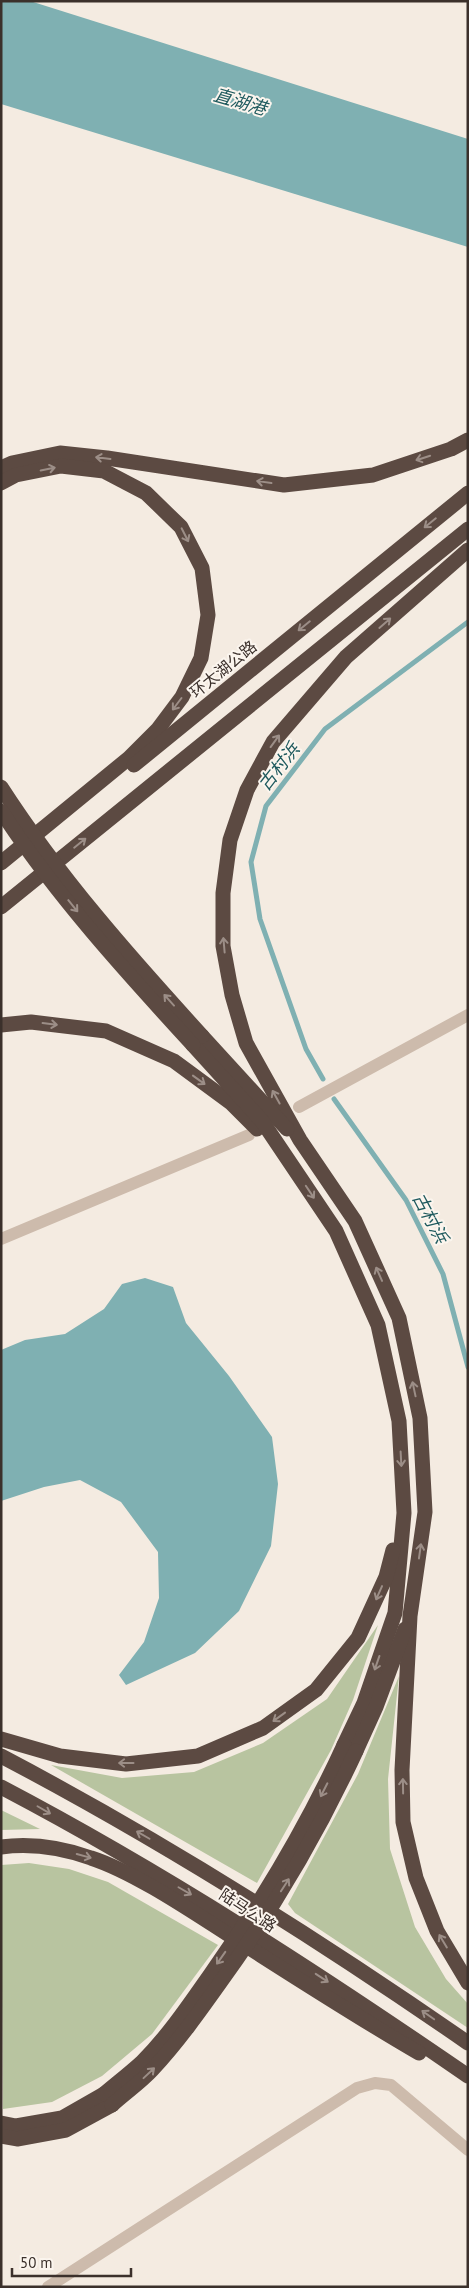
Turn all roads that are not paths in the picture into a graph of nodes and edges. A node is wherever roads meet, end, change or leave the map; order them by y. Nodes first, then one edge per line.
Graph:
1 (468, 440) edge
2 (1, 468) edge
3 (1, 483) edge
4 (468, 493) edge
5 (468, 529) edge
6 (468, 550) edge
7 (1, 787) edge
8 (1, 811) edge
9 (1, 863) edge
10 (1, 873) edge
11 (1, 907) edge
12 (468, 1015) edge
13 (1, 1025) edge
14 (197, 1040) junction
15 (299, 1107) dead end
16 (249, 1135) dead end
17 (300, 1140) junction
18 (282, 1152) junction
19 (1, 1239) edge
20 (404, 1513) junction
21 (410, 1616) junction
22 (1, 1739) edge
23 (350, 1748) junction
24 (1, 1756) edge
25 (1, 1787) edge
26 (1, 1847) edge
27 (468, 1983) edge
28 (468, 2043) edge
29 (468, 2076) edge
30 (468, 2082) edge
31 (108, 2099) junction
32 (1, 2123) edge
33 (1, 2136) edge
34 (468, 2150) edge
35 (48, 2287) edge

1 -> 2 highway
3 -> 9 highway
4 -> 10 highway, 环太湖公路
11 -> 5 highway
17 -> 6 highway
14 -> 7 highway, bridge
8 -> 14 highway, bridge
12 - 15 street
13 -> 18 highway
14 - 17 highway
14 - 18 highway
16 - 19 street
21 -> 17 highway
18 -> 20 highway
20 -> 22 highway
20 -> 23 highway
21 - 23 highway
27 -> 21 highway
23 - 31 highway, bridge
28 -> 24 highway, 陆马公路
25 -> 29 highway, 陆马公路
26 -> 30 highway
31 - 32 highway
31 - 33 highway
34 - 35 street

